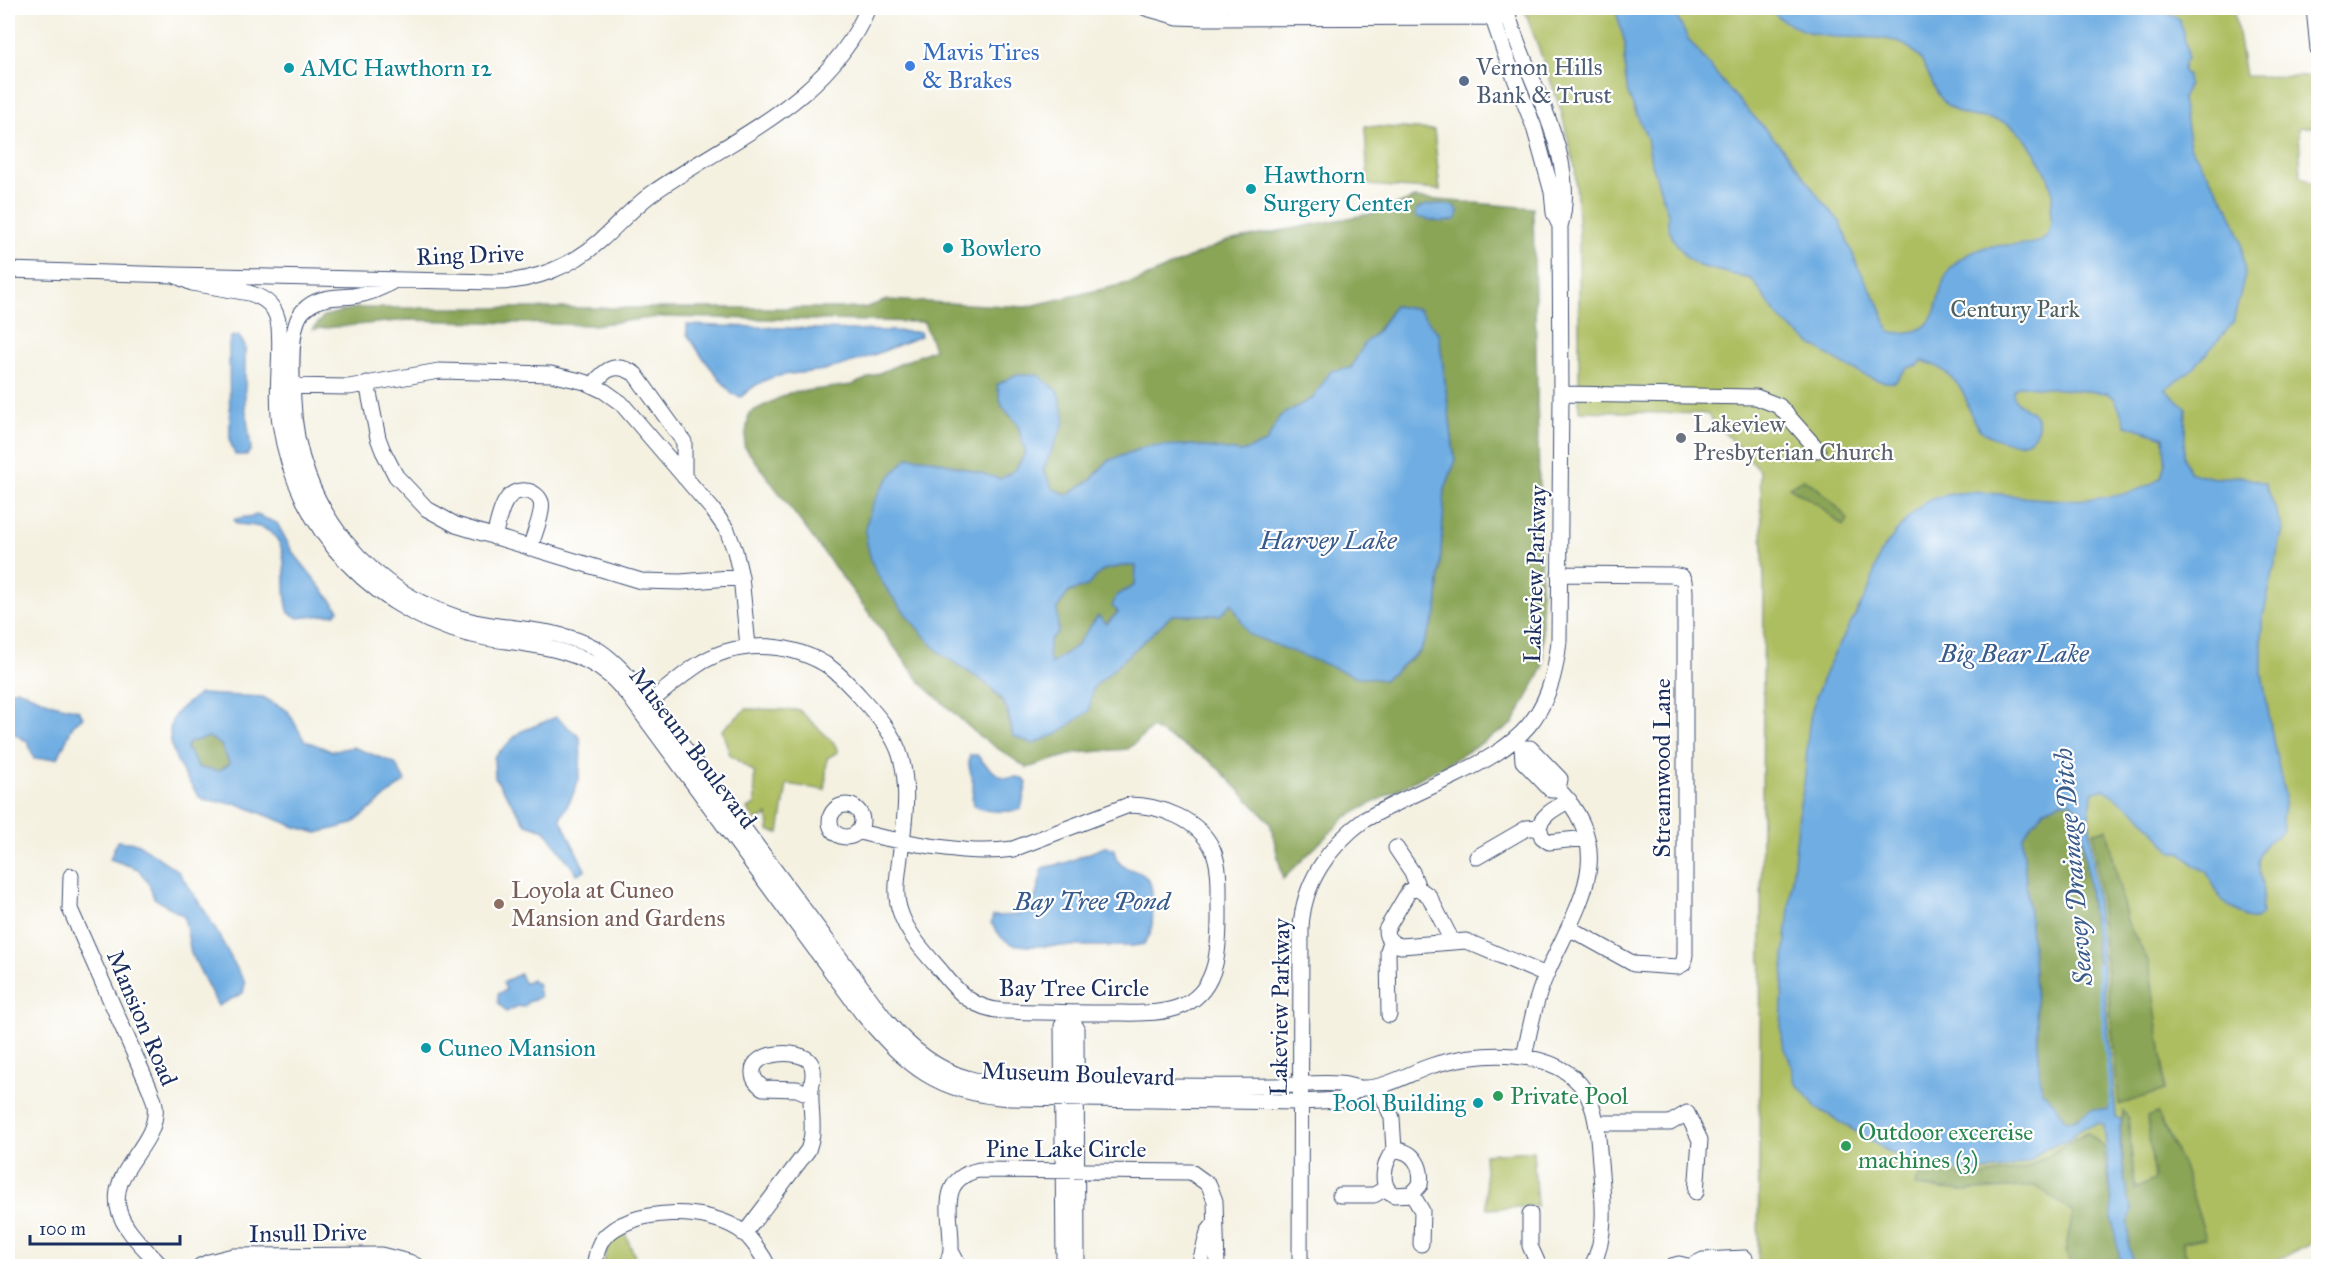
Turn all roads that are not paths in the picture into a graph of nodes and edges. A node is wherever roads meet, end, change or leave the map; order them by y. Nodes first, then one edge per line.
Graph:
1 (868, 8) edge
2 (1146, 8) edge
3 (2314, 8) edge
4 (1508, 12) edge
5 (1491, 13) edge
6 (2319, 49) edge
7 (1560, 226) junction
8 (8, 270) edge
9 (174, 275) junction
10 (395, 280) junction
11 (367, 383) junction
12 (593, 385) junction
13 (285, 386) junction
14 (1561, 394) junction
15 (1818, 450) dead end
16 (684, 477) junction
17 (494, 537) junction
18 (530, 548) junction
19 (1559, 574) junction
20 (741, 577) junction
21 (747, 646) junction
22 (645, 706) junction
23 (1518, 745) junction
24 (1569, 800) junction
25 (1539, 827) junction
26 (858, 831) dead end
27 (1587, 838) junction
28 (902, 841) junction
29 (1395, 848) dead end
30 (1477, 857) dead end
31 (71, 876) dead end
32 (1418, 888) junction
33 (1569, 928) junction
34 (1452, 941) junction
35 (1391, 942) junction
36 (1546, 975) junction
37 (1069, 1013) junction
38 (1389, 1015) dead end
39 (1524, 1057) junction
40 (1300, 1085) junction
41 (1379, 1086) junction
42 (1361, 1088) junction
43 (1069, 1092) junction
44 (811, 1095) dead end
45 (1300, 1102) junction
46 (1596, 1123) junction
47 (1394, 1150) junction
48 (1069, 1171) junction
49 (1386, 1188) junction
50 (1696, 1192) dead end
51 (1412, 1194) junction
52 (1340, 1195) dead end
53 (1530, 1214) dead end
54 (1216, 1220) junction
55 (744, 1233) junction
56 (1421, 1244) dead end
57 (951, 1251) junction
58 (1745, 1258) dead end
59 (1598, 1265) edge
60 (160, 1266) edge
61 (200, 1266) edge
62 (417, 1266) edge
63 (594, 1266) edge
64 (768, 1266) edge
65 (947, 1266) edge
66 (959, 1266) edge
67 (1064, 1266) edge
68 (1077, 1266) edge
69 (1199, 1266) edge
70 (1217, 1266) edge
71 (1300, 1266) edge
72 (1539, 1266) edge
73 (1672, 1266) edge
74 (1689, 1266) edge

1 - 10 street, Ring Drive
2 - 5 street
3 - 6 street
4 - 5 street
4 - 7 street, Lakeview Parkway
5 - 7 street, Lakeview Parkway
7 - 14 street, Lakeview Parkway
8 - 9 street, Ring Drive
9 - 10 street, Ring Drive
9 - 13 street, Museum Boulevard
10 - 13 street, Museum Boulevard
11 - 12 street
11 - 13 street
11 - 17 street
12 - 16 street
12 - 16 street
13 - 22 street, Museum Boulevard
14 - 15 street
14 - 19 street, Lakeview Parkway
16 - 20 street
17 - 18 street
17 - 18 street
18 - 20 street
19 - 23 street, Lakeview Parkway
19 - 33 street, Streamwood Lane
20 - 21 street
21 - 22 street, Bay Tree Circle
21 - 28 street, Bay Tree Circle
22 - 43 street, Museum Boulevard
23 - 24 street
23 - 40 street, Lakeview Parkway
24 - 25 street
24 - 27 street
25 - 27 street
25 - 30 street
26 - 28 street
27 - 33 street
28 - 37 street, Bay Tree Circle
28 - 37 street, Bay Tree Circle
29 - 32 street
31 - 60 street, Mansion Road
32 - 34 street
32 - 35 street
33 - 36 street
34 - 35 street
34 - 36 street
35 - 38 street
36 - 39 street
37 - 43 street
39 - 41 street
39 - 46 street
40 - 42 street, Museum Boulevard
40 - 43 street, Museum Boulevard
40 - 45 street, Lakeview Parkway
41 - 42 street
41 - 47 street
42 - 45 street, Museum Boulevard
43 - 45 street, Museum Boulevard
43 - 48 street
44 - 55 street
45 - 71 street, Lakeview Parkway
46 - 50 street
46 - 59 street
47 - 49 street
47 - 51 street
48 - 54 street, Pine Lake Circle
48 - 57 street, Pine Lake Circle
48 - 67 street
48 - 68 street
49 - 51 street
49 - 52 street
51 - 56 street
53 - 72 street
54 - 69 street
54 - 70 street, Pine Lake Circle
55 - 63 street
55 - 64 street
57 - 65 street, Pine Lake Circle
57 - 66 street, Pine Lake Circle
58 - 74 street
61 - 62 street, Insull Drive
73 - 74 street

